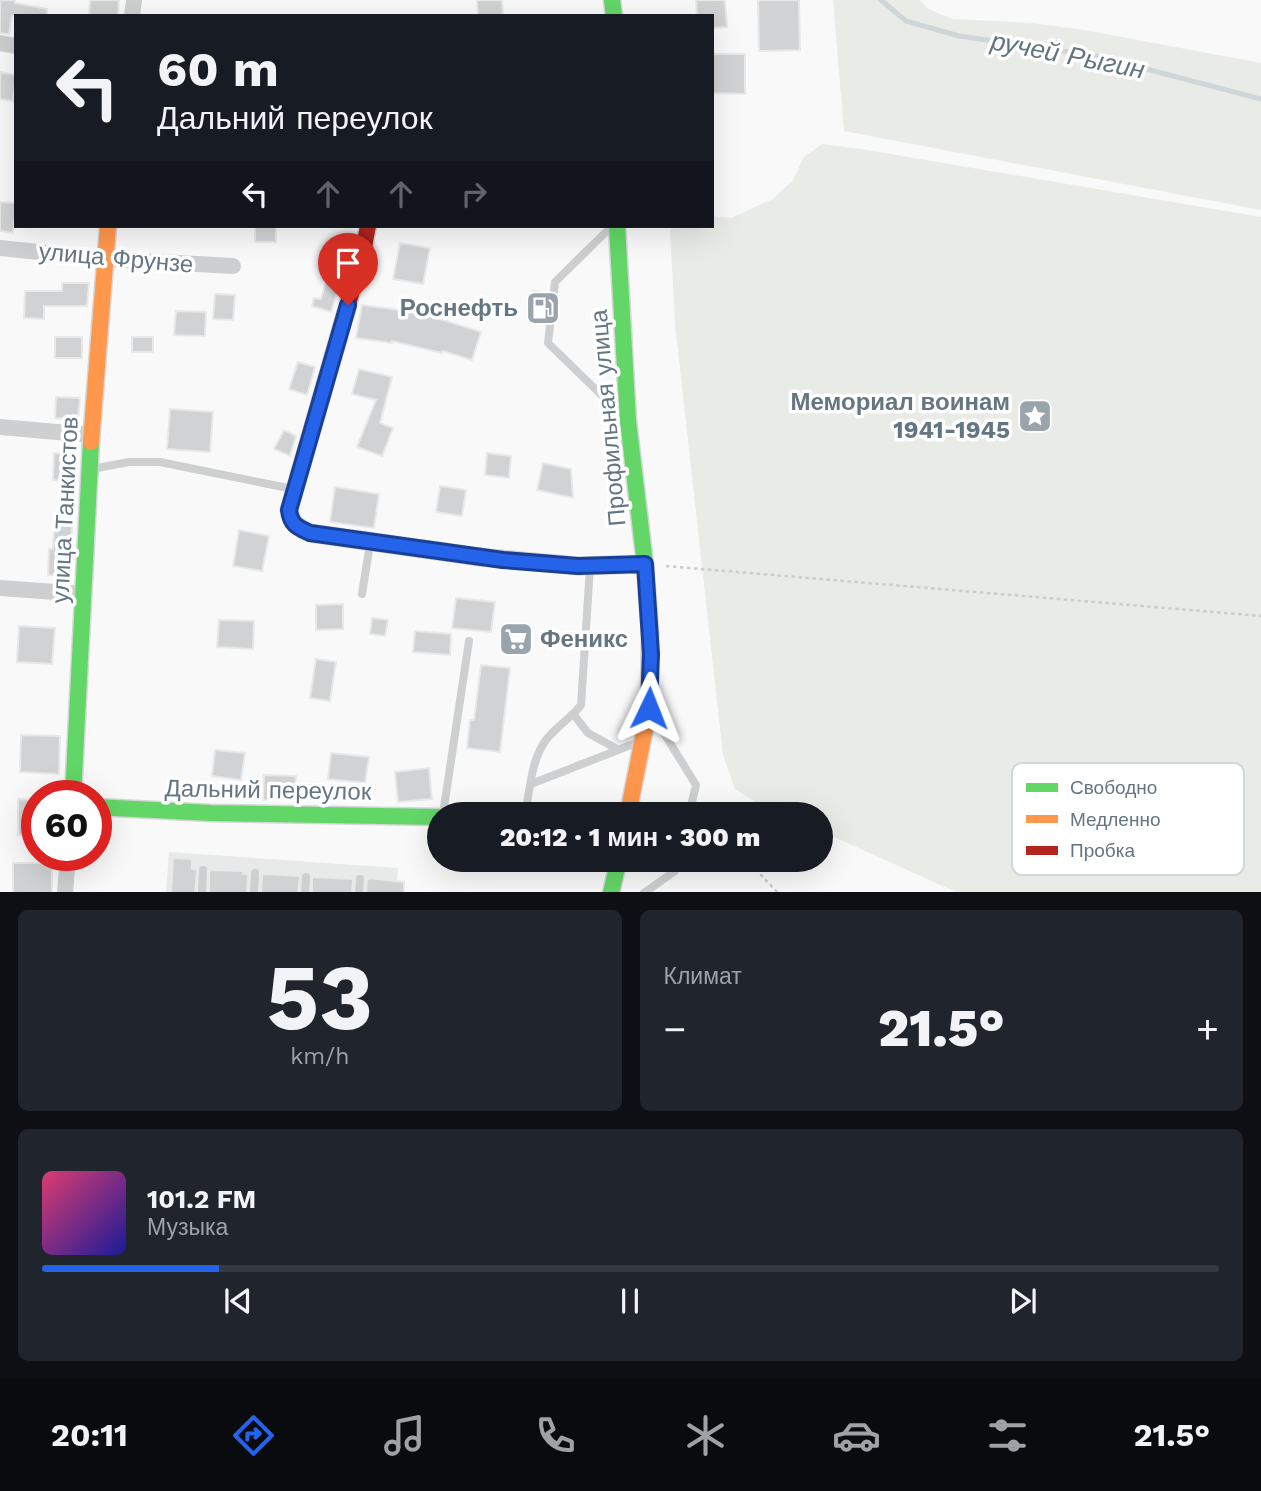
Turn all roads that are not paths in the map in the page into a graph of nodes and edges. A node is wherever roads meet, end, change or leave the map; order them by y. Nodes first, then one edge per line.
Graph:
1 (108, 228) edge
2 (369, 228) edge
3 (610, 228) edge
4 (617, 228) edge
5 (0, 248) edge
6 (104, 259) junction
7 (233, 267) dead end
8 (628, 421) junction
9 (0, 427) edge
10 (91, 435) junction
11 (89, 470) junction
12 (295, 489) junction
13 (370, 542) junction
14 (591, 564) junction
15 (645, 564) junction
16 (0, 589) edge
17 (83, 594) junction
18 (362, 594) dead end
19 (469, 641) dead end
20 (649, 708) junction
21 (573, 715) junction
22 (642, 741) junction
23 (617, 749) junction
24 (74, 780) edge
25 (531, 784) junction
26 (443, 802) edge
27 (527, 802) edge
28 (630, 802) edge
29 (692, 802) edge
30 (112, 808) edge
31 (427, 815) edge
32 (203, 870) dead end
33 (67, 871) edge
34 (616, 872) edge
35 (674, 872) edge
36 (255, 873) dead end
37 (306, 877) dead end
38 (360, 879) dead end
39 (65, 892) edge
40 (202, 892) edge
41 (254, 892) edge
42 (305, 892) edge
43 (359, 892) edge
44 (611, 892) edge
45 (644, 892) edge

1 - 6 street, улица Танкистов
2 - 12 street
3 - 8 lane
4 - 8 street, Профильная улица
5 - 6 street, улица Фрунзе
6 - 7 street, улица Фрунзе
6 - 10 street, улица Танкистов
8 - 15 street, Профильная улица
9 - 10 street
10 - 11 street, улица Танкистов
11 - 12 lane
11 - 17 street, улица Танкистов
12 - 13 street
13 - 14 street
13 - 18 lane
14 - 15 street
14 - 21 lane
15 - 20 street, Профильная улица
16 - 17 street
17 - 24 street, улица Танкистов
19 - 26 lane
20 - 22 street, Профильная улица
20 - 29 lane
21 - 23 lane
21 - 25 lane
22 - 23 lane
22 - 28 street, Профильная улица
23 - 25 lane
25 - 27 lane
30 - 31 street, Дальний переулок
32 - 40 lane
33 - 39 street
34 - 44 street
35 - 45 lane
36 - 41 lane
37 - 42 lane
38 - 43 lane

